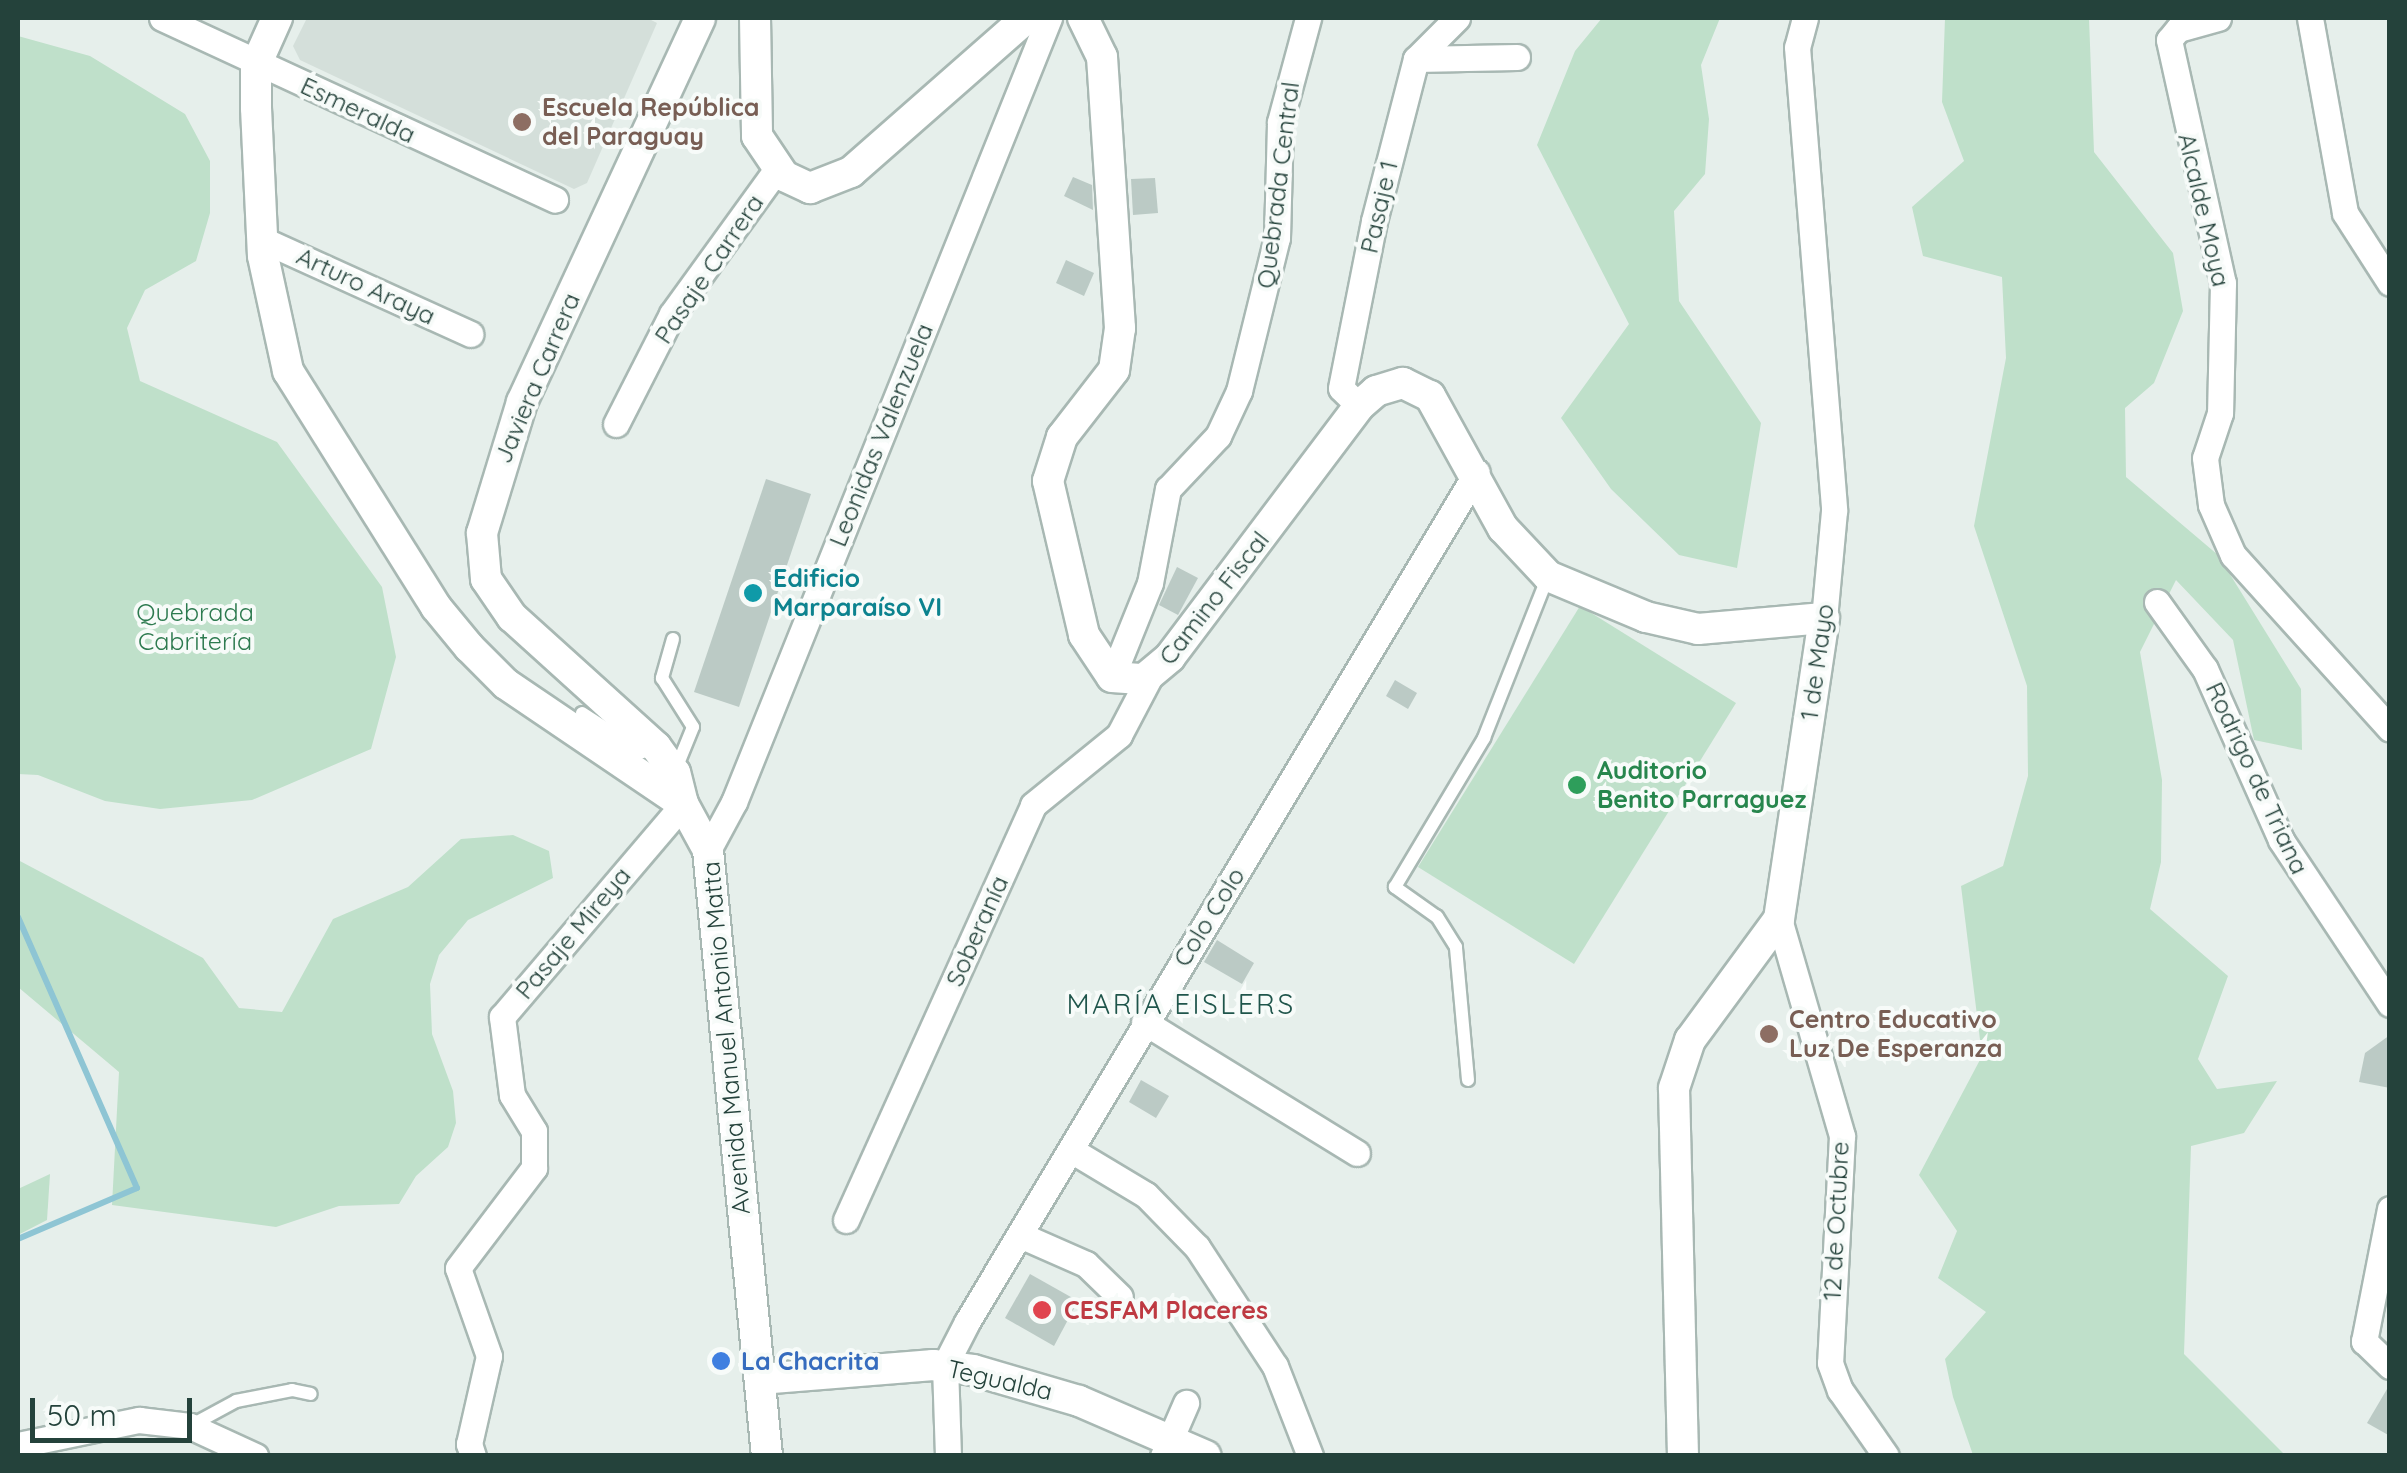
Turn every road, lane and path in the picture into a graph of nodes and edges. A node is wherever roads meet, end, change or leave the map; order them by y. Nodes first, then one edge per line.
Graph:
1 (162, 18) edge
2 (277, 18) edge
3 (700, 18) edge
4 (755, 18) edge
5 (1026, 18) edge
6 (1049, 18) edge
7 (1083, 18) edge
8 (1308, 18) edge
9 (1457, 18) edge
10 (1805, 18) edge
11 (2218, 18) edge
12 (2310, 18) edge
13 (1518, 57) dead end
14 (1416, 59) junction
15 (256, 65) junction
16 (777, 169) junction
17 (555, 200) dead end
18 (261, 239) junction
19 (2390, 284) edge
20 (470, 334) dead end
21 (1359, 406) junction
22 (616, 424) dead end
23 (1477, 472) junction
24 (1548, 576) junction
25 (2157, 602) dead end
26 (1824, 618) junction
27 (673, 640) dead end
28 (1150, 676) junction
29 (1112, 677) junction
30 (584, 681) junction
31 (581, 723) junction
32 (2390, 729) edge
33 (674, 773) junction
34 (682, 804) junction
35 (708, 850) junction
36 (1779, 919) junction
37 (2390, 1004) edge
38 (1144, 1022) junction
39 (1468, 1080) dead end
40 (1071, 1150) junction
41 (1357, 1153) dead end
42 (2390, 1209) edge
43 (846, 1220) dead end
44 (1020, 1235) junction
45 (1120, 1297) dead end
46 (945, 1365) junction
47 (2390, 1366) edge
48 (760, 1379) junction
49 (311, 1394) dead end
50 (1186, 1403) dead end
51 (190, 1426) junction
52 (18, 1446) edge
53 (1168, 1447) edge
54 (255, 1456) edge
55 (473, 1456) edge
56 (766, 1456) edge
57 (948, 1456) edge
58 (1206, 1456) edge
59 (1310, 1456) edge
60 (1684, 1456) edge
61 (1886, 1456) edge

1 - 15 street, Esmeralda
2 - 15 street, Avenida Manuel Antonio Matta
3 - 30 street, Javiera Carrera
4 - 16 street
5 - 16 street
6 - 35 street, Leonidas Valenzuela
7 - 29 street
8 - 29 street, Quebrada Central
9 - 14 street
10 - 26 street, 1 de Mayo
11 - 32 street, Alcalde Moya
12 - 19 street
13 - 14 street
14 - 21 street, Pasaje 1
15 - 17 street, Esmeralda
15 - 18 street, Avenida Manuel Antonio Matta
16 - 22 street, Pasaje Carrera
18 - 20 street, Arturo Araya
18 - 31 street, Avenida Manuel Antonio Matta
21 - 23 street
21 - 28 street, Camino Fiscal
23 - 24 street
23 - 38 street, Colo Colo
24 - 26 street
24 - 39 lane
25 - 37 street, Rodrigo de Triana
26 - 36 street, 1 de Mayo
27 - 33 lane
28 - 29 street, Camino Fiscal
28 - 43 street, Soberanía
30 - 31 street
30 - 33 street, Javiera Carrera
31 - 33 lane
31 - 34 street, Avenida Manuel Antonio Matta
33 - 34 street, Javiera Carrera
34 - 35 street, Avenida Manuel Antonio Matta
34 - 55 street, Pasaje Mireya
35 - 48 street, Avenida Manuel Antonio Matta
36 - 60 street, 1 de Mayo
36 - 61 street, 12 de Octubre
38 - 40 street, Colo Colo
38 - 41 street
40 - 44 street, Colo Colo
40 - 59 street
42 - 47 street
44 - 45 street
44 - 46 street, Colo Colo
46 - 48 street, Tegualda
46 - 53 street, Tegualda
46 - 57 street
48 - 56 street, Avenida Manuel Antonio Matta
49 - 51 lane
50 - 53 street
51 - 52 street
51 - 54 street
53 - 58 street, Tegualda

